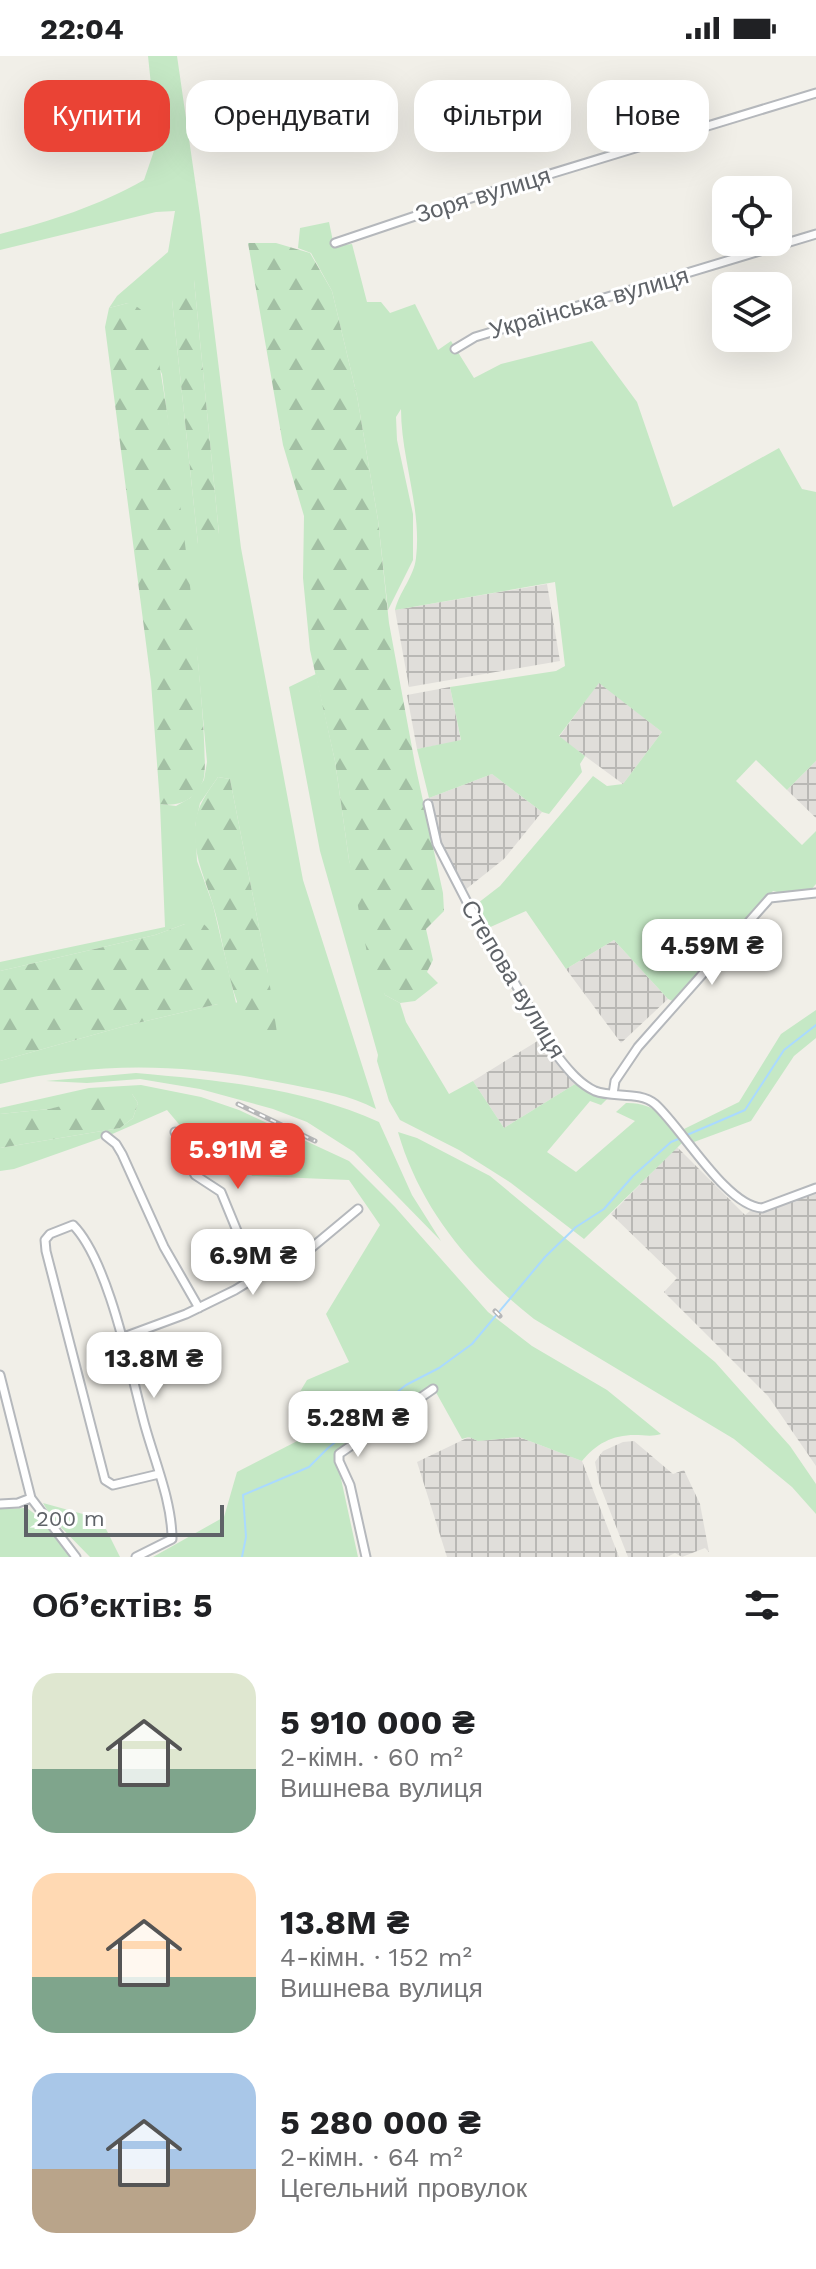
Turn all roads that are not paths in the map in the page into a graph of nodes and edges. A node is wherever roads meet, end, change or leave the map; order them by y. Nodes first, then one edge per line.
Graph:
1 (816, 93) edge
2 (816, 234) edge
3 (335, 243) dead end
4 (455, 349) dead end
5 (428, 804) dead end
6 (816, 893) edge
7 (613, 1094) junction
8 (175, 1132) dead end
9 (106, 1136) dead end
10 (816, 1188) edge
11 (358, 1209) dead end
12 (256, 1277) junction
13 (199, 1308) junction
14 (121, 1338) junction
15 (0, 1375) edge
16 (433, 1389) dead end
17 (159, 1474) junction
18 (31, 1498) junction
19 (0, 1504) edge
20 (76, 1557) edge
21 (136, 1557) edge
22 (366, 1557) edge

1 - 3 street, Зоря вулиця
2 - 4 street, Українська вулиця
5 - 7 street, Степова вулиця
6 - 7 street
7 - 10 street, Степова вулиця
8 - 12 street
9 - 13 street
11 - 12 street
12 - 13 street
13 - 14 street
14 - 17 street
14 - 17 street
15 - 18 street
16 - 22 street
17 - 21 street
18 - 19 street
18 - 20 street

